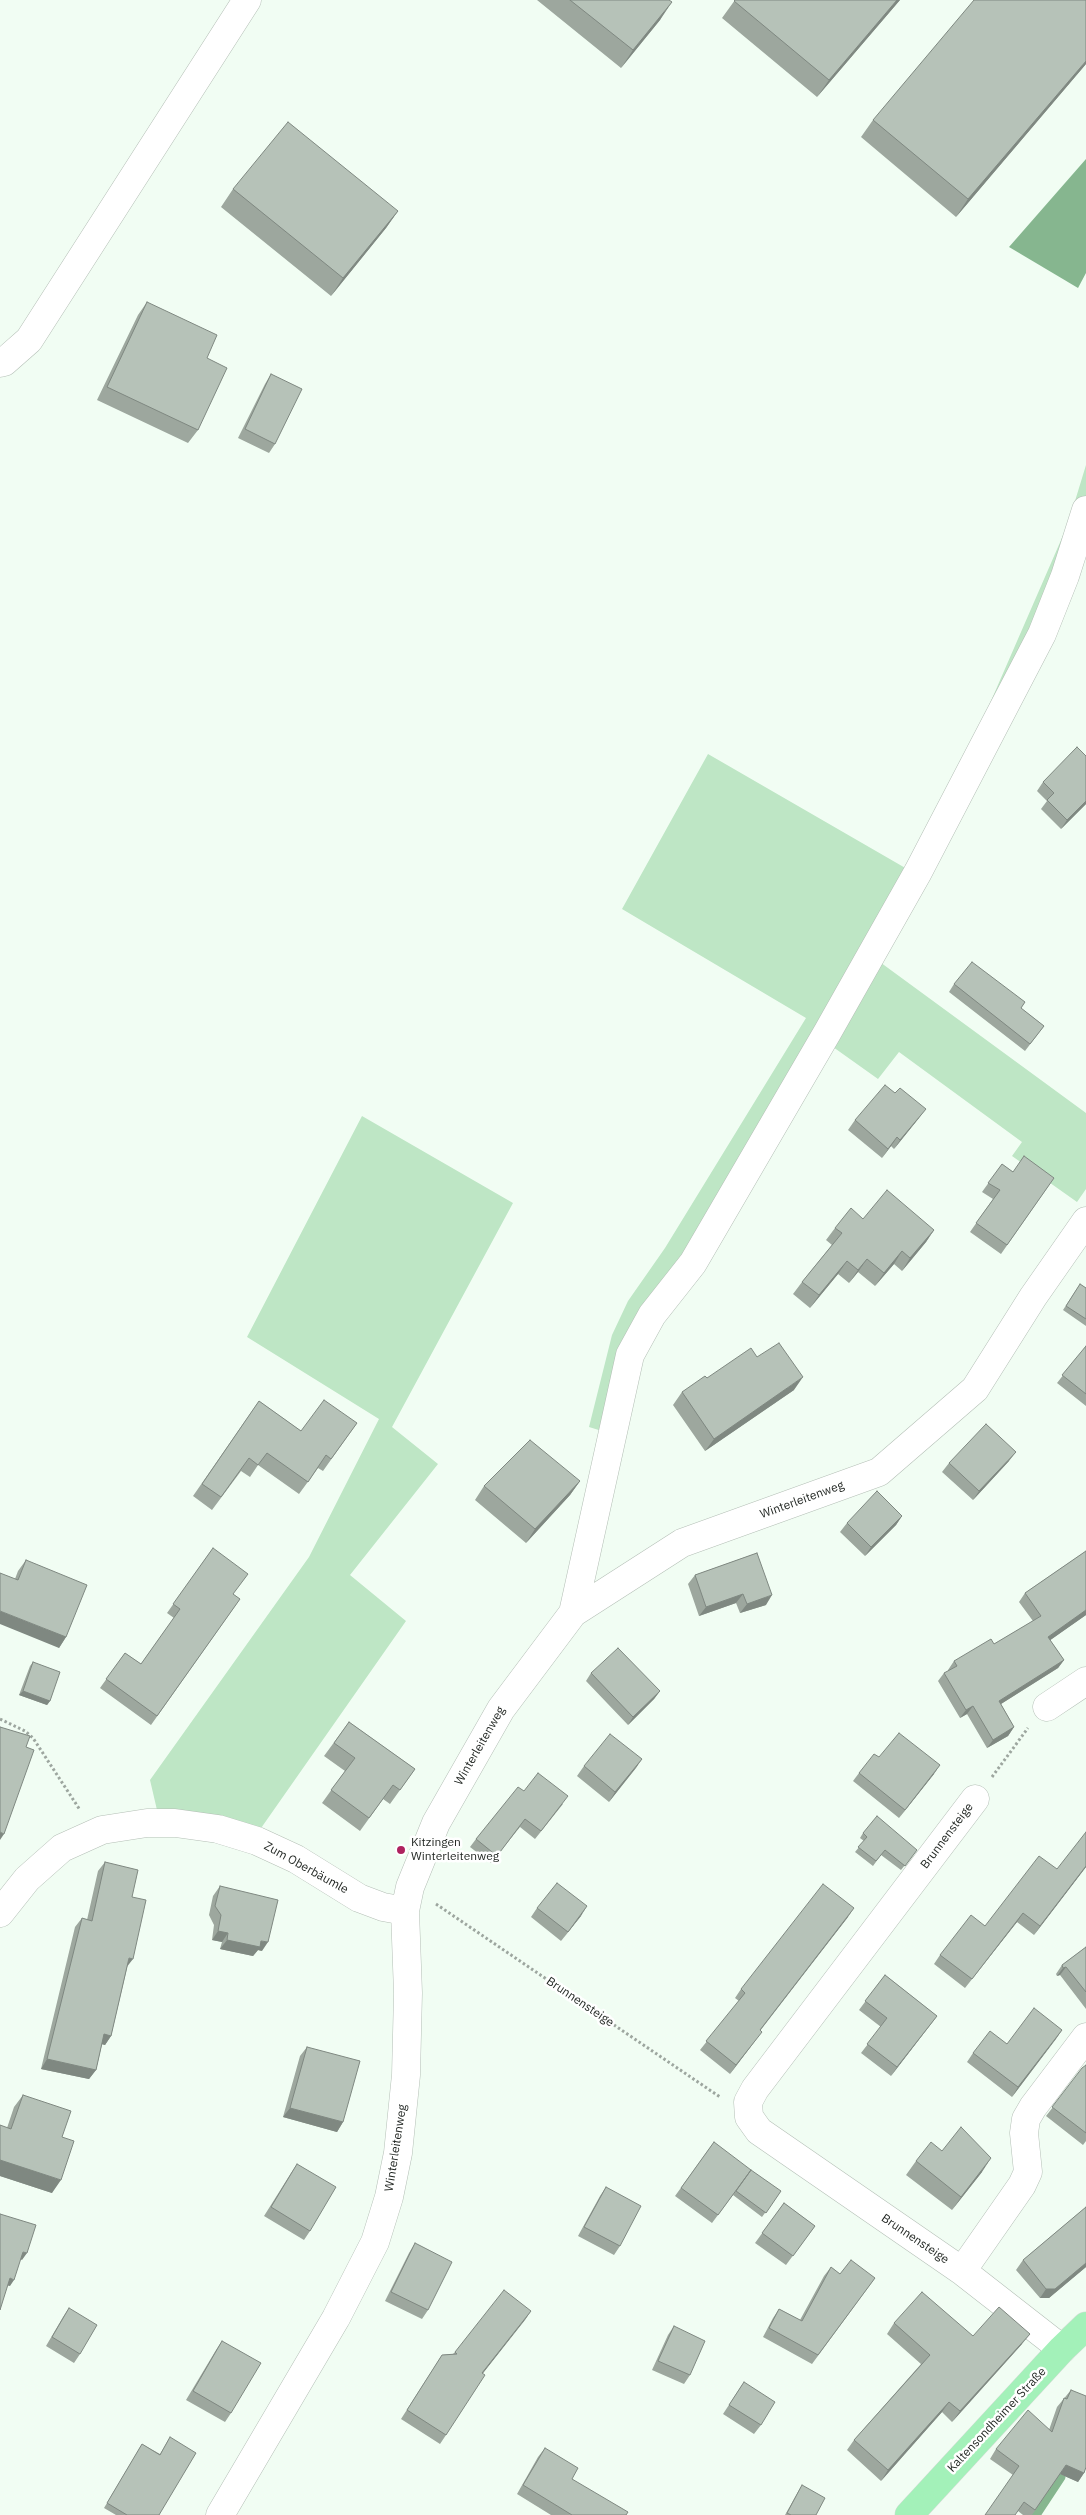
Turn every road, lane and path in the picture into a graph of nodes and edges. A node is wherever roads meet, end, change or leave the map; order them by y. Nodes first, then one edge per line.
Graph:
1 (247, 0) edge
2 (0, 363) edge
3 (1086, 510) edge
4 (1086, 1220) edge
5 (573, 1613) junction
6 (1086, 1681) edge
7 (1047, 1707) joint
8 (0, 1719) edge
9 (976, 1799) joint
10 (95, 1833) junction
11 (408, 1899) junction
12 (0, 1913) edge
13 (1086, 2037) edge
14 (749, 2117) junction
15 (962, 2271) junction
16 (1086, 2326) edge
17 (1062, 2349) junction
18 (220, 2515) edge
19 (909, 2515) edge

1 - 2 street
3 - 5 street
4 - 5 street, Winterleitenweg
5 - 11 street, Winterleitenweg
6 - 7 street
7 - 9 path
8 - 10 path
9 - 14 street, Brunnensteige
10 - 11 street, Zum Oberbäumle
10 - 12 street, Zum Oberbäumle
11 - 14 path, Brunnensteige
11 - 18 street, Winterleitenweg
13 - 15 street, Brunnensteige
14 - 15 street, Brunnensteige
15 - 17 street, Brunnensteige
16 - 17 main road, Kaltensondheimer Straße
17 - 19 main road, Kaltensondheimer Straße

